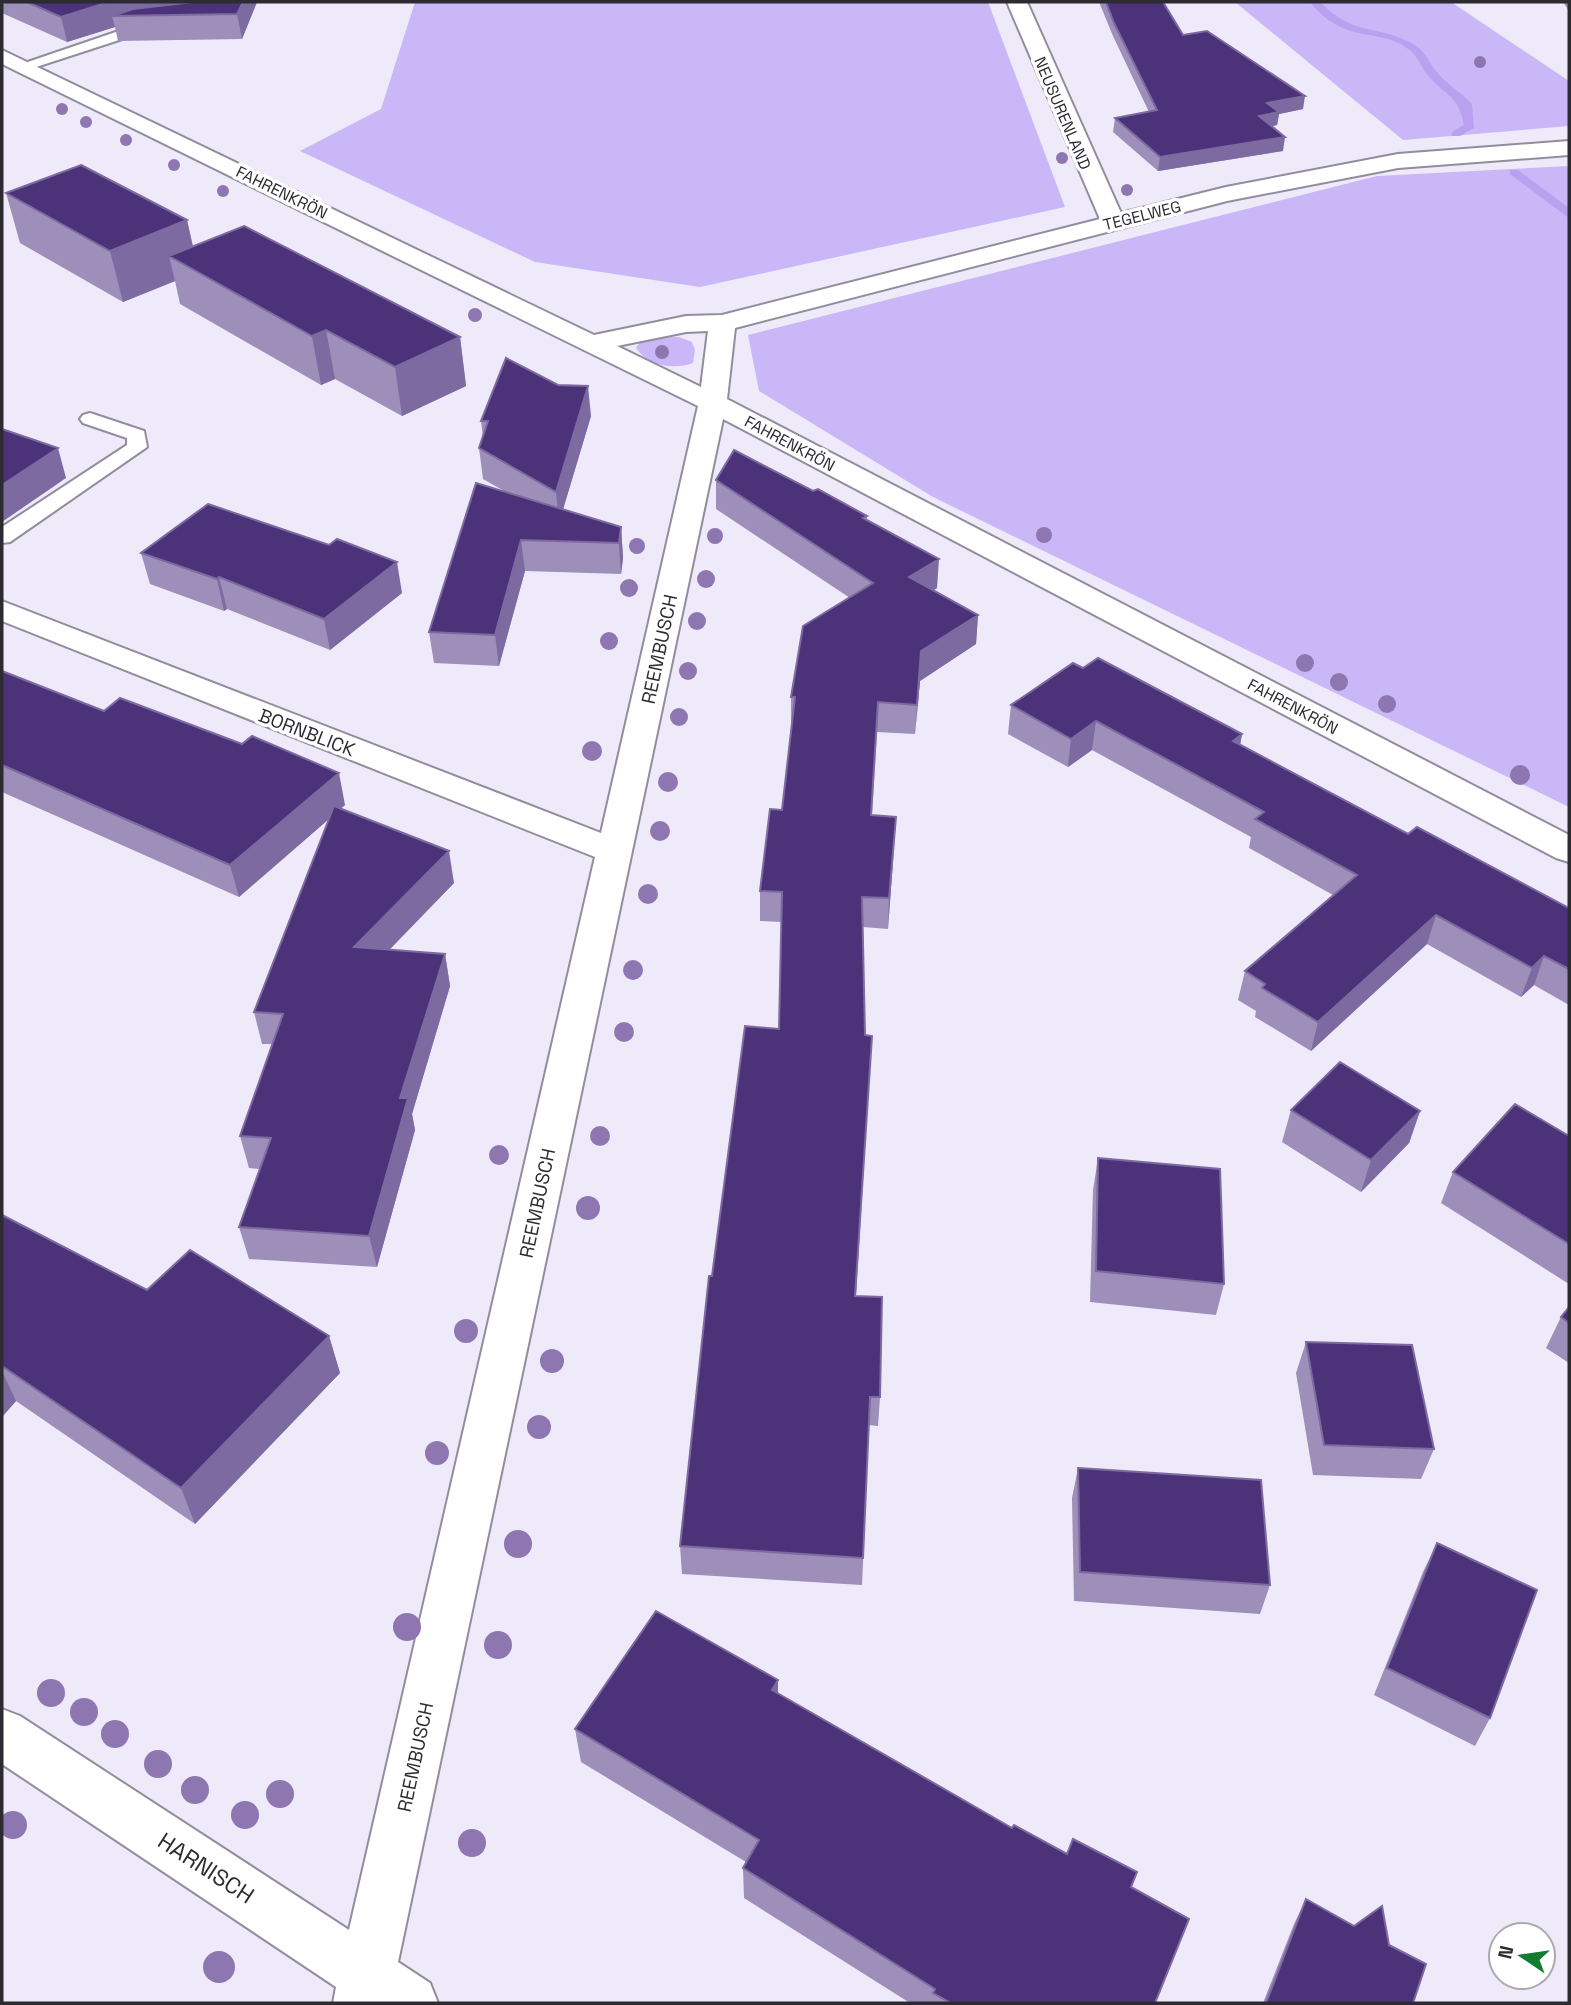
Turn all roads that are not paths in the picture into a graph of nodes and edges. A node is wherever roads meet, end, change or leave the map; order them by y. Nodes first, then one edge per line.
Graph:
1 (1017, 2) edge
2 (168, 23) edge
3 (2, 55) edge
4 (24, 66) junction
5 (1569, 148) edge
6 (1113, 222) junction
7 (722, 323) junction
8 (591, 344) junction
9 (713, 403) junction
10 (90, 419) dead end
11 (2, 537) edge
12 (2, 610) edge
13 (1569, 850) edge
14 (614, 851) junction
15 (2, 1734) edge
16 (379, 1994) edge

1 - 6 street, NEUSURENLAND
2 - 4 lane
3 - 4 street, FAHRENKRÖN
4 - 8 street, FAHRENKRÖN
5 - 6 street, TEGELWEG
6 - 7 street, TEGELWEG
7 - 8 street, TEGELWEG
7 - 9 street
8 - 9 street, FAHRENKRÖN
9 - 13 street, FAHRENKRÖN
9 - 14 street, REEMBUSCH
10 - 11 lane
12 - 14 street, BORNBLICK
14 - 16 street, REEMBUSCH
15 - 16 street, HARNISCH

